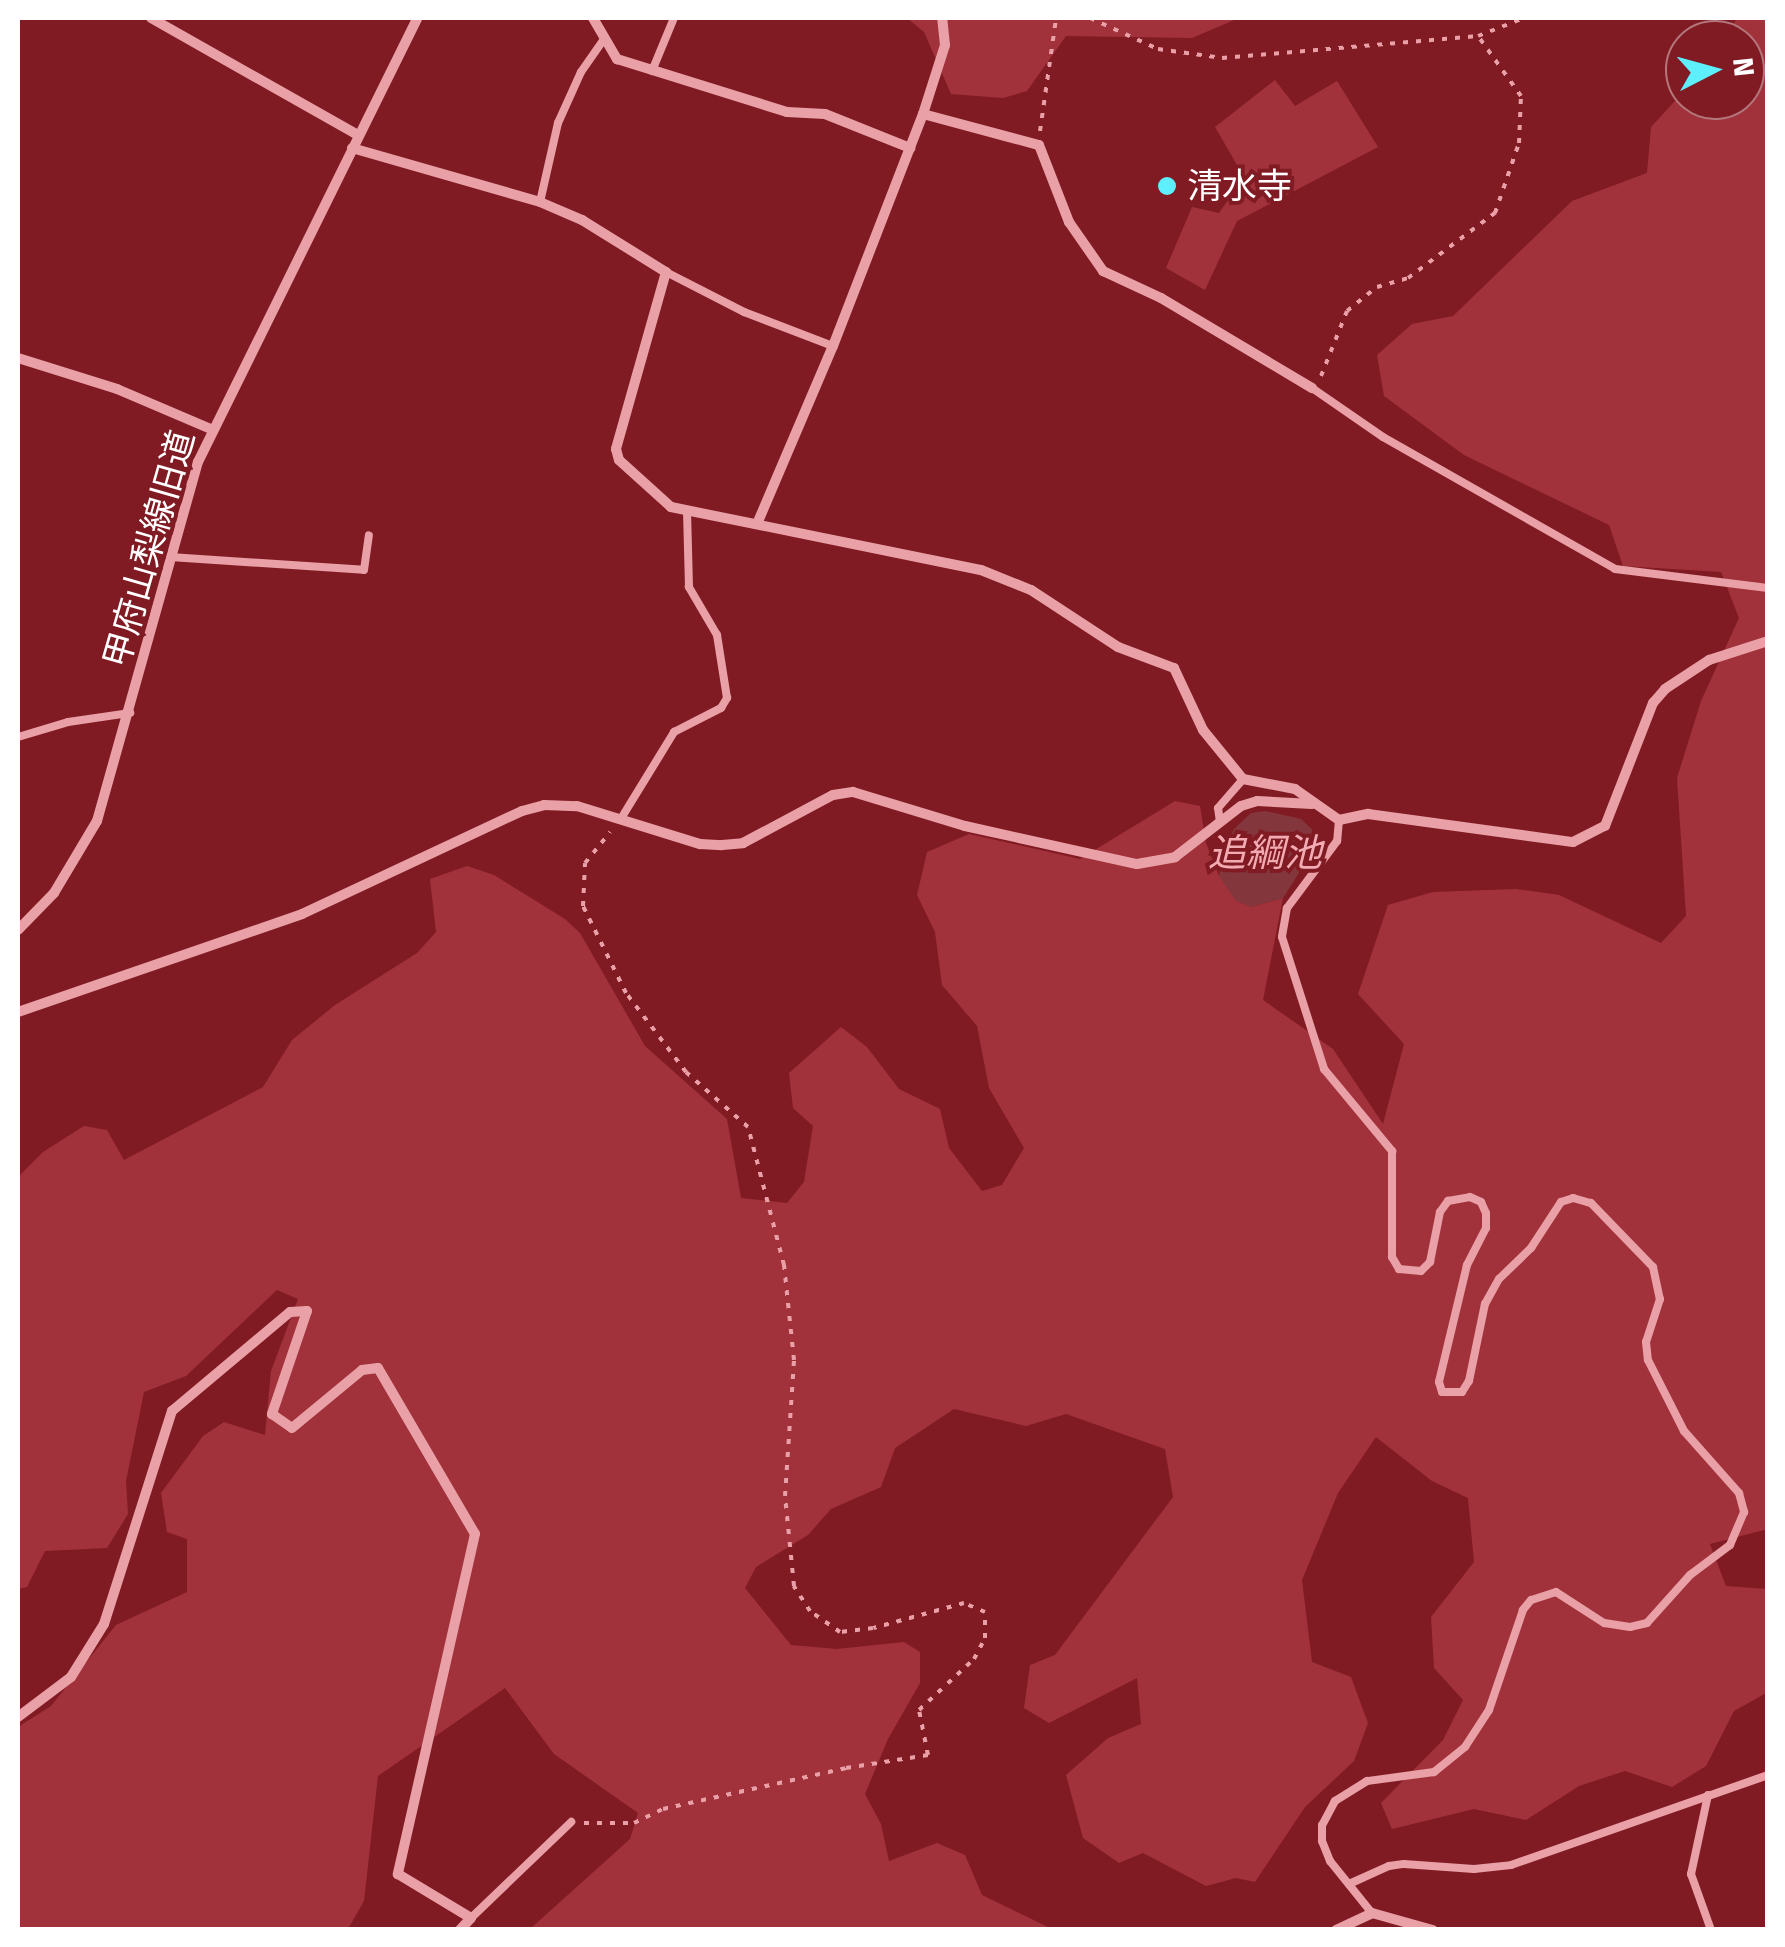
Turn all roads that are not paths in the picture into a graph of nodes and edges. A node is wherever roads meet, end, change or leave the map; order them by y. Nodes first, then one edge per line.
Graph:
1 (151, 18) edge
2 (417, 18) edge
3 (593, 18) edge
4 (674, 18) edge
5 (942, 18) edge
6 (604, 39) junction
7 (652, 71) junction
8 (924, 114) junction
9 (358, 136) junction
10 (352, 148) junction
11 (910, 148) junction
12 (540, 202) junction
13 (666, 272) junction
14 (833, 346) junction
15 (18, 358) edge
16 (1312, 388) joint
17 (211, 429) junction
18 (687, 511) junction
19 (757, 524) junction
20 (369, 536) dead end
21 (170, 557) junction
22 (1768, 588) edge
23 (1768, 641) edge
24 (130, 712) junction
25 (18, 738) edge
26 (1243, 779) junction
27 (1312, 804) junction
28 (622, 817) junction
29 (1339, 820) junction
30 (1220, 822) junction
31 (18, 930) edge
32 (18, 1012) edge
33 (18, 1716) edge
34 (1768, 1775) edge
35 (1708, 1795) junction
36 (571, 1822) road end
37 (1350, 1884) junction
38 (1372, 1913) junction
39 (471, 1918) junction
40 (460, 1930) edge
41 (1336, 1930) edge
42 (1432, 1930) edge
43 (1711, 1930) edge

1 - 9 street
2 - 9 street, 甲府山梨線旧道
3 - 6 street
4 - 7 lane
5 - 8 street
6 - 7 street
6 - 12 lane
7 - 11 street
8 - 11 street
8 - 16 street
9 - 10 street, 甲府山梨線旧道
10 - 12 street
10 - 17 street, 甲府山梨線旧道
11 - 14 street
12 - 13 street
13 - 14 lane
13 - 18 street
14 - 19 street
15 - 17 street
16 - 22 lane
17 - 21 street, 甲府山梨線旧道
18 - 19 street
18 - 28 lane
19 - 26 street
20 - 21 lane
21 - 24 street, 甲府山梨線旧道
23 - 29 street
24 - 25 lane
24 - 31 street, 甲府山梨線旧道
26 - 27 street
26 - 30 lane
27 - 29 street
27 - 30 street
28 - 30 street
28 - 32 street
29 - 37 lane
33 - 39 street
34 - 35 lane
35 - 37 lane
35 - 43 lane
36 - 39 lane
37 - 38 lane
38 - 41 street
38 - 42 street
39 - 40 street

